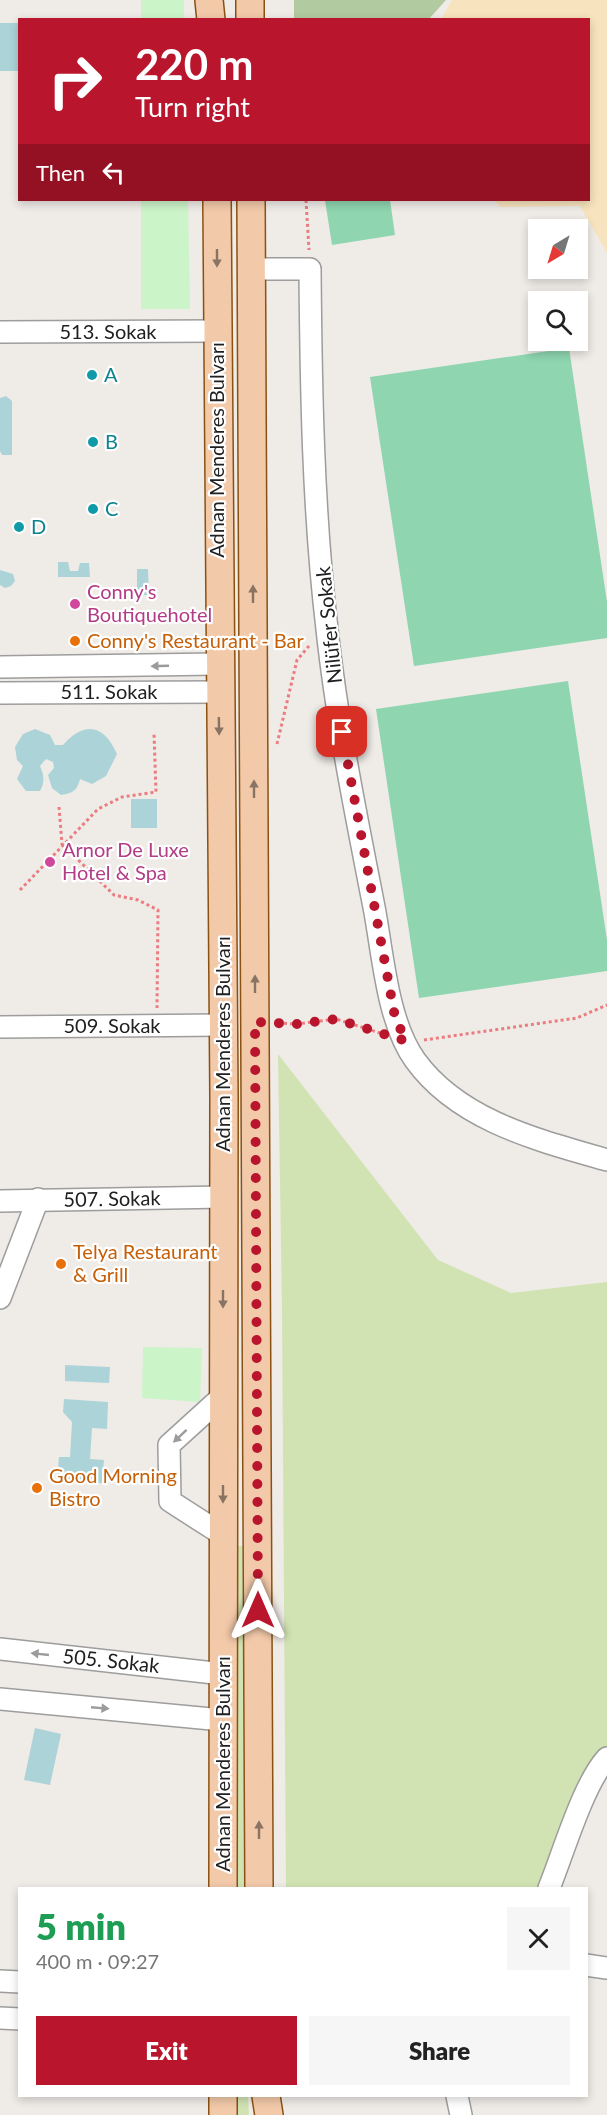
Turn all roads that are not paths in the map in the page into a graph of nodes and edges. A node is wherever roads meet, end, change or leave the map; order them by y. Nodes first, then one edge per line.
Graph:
1 (209, 0) edge
2 (250, 0) edge
3 (211, 18) edge
4 (250, 18) edge
5 (217, 201) edge
6 (251, 201) edge
7 (252, 269) junction
8 (217, 331) junction
9 (0, 332) edge
10 (218, 664) junction
11 (0, 668) edge
12 (219, 692) junction
13 (0, 693) edge
14 (223, 1025) junction
15 (0, 1027) edge
16 (607, 1160) edge
17 (224, 1197) junction
18 (38, 1199) junction
19 (0, 1201) edge
20 (0, 1299) edge
21 (223, 1396) junction
22 (223, 1535) junction
23 (0, 1649) edge
24 (223, 1674) junction
25 (0, 1699) edge
26 (222, 1720) junction
27 (607, 1758) edge
28 (223, 1887) edge
29 (259, 1887) edge
30 (549, 1887) edge
31 (588, 1965) edge
32 (607, 1968) edge
33 (0, 1981) edge
34 (18, 1982) edge
35 (0, 2018) edge
36 (18, 2019) edge
37 (223, 2097) edge
38 (266, 2097) edge
39 (457, 2097) edge
40 (223, 2115) edge
41 (269, 2115) edge
42 (461, 2115) edge

1 - 3 main road
2 - 4 main road
5 -> 8 main road, Adnan Menderes Bulvarı
6 - 7 main road, Adnan Menderes Bulvarı
7 - 16 street, Nilüfer Sokak
29 -> 7 main road, Adnan Menderes Bulvarı
8 - 9 street, 513. Sokak
8 - 10 main road, Adnan Menderes Bulvarı
10 -> 11 street, 511. Sokak
10 - 12 main road, Adnan Menderes Bulvarı
12 - 13 street, 511. Sokak
12 -> 14 main road, Adnan Menderes Bulvarı
14 - 15 street, 509. Sokak
14 - 17 main road, Adnan Menderes Bulvarı
17 - 18 street, 507. Sokak
17 -> 21 main road, Adnan Menderes Bulvarı
18 - 19 street, 507. Sokak
18 - 20 street
21 -> 22 main road, Adnan Menderes Bulvarı
21 -> 22 street
22 - 24 main road, Adnan Menderes Bulvarı
24 -> 23 street, 505. Sokak
24 - 26 main road, Adnan Menderes Bulvarı
25 -> 26 street
26 - 28 main road, Adnan Menderes Bulvarı
27 - 30 street
31 - 32 street
33 - 34 street
35 - 36 street
37 - 40 main road
38 - 41 main road
39 - 42 street

